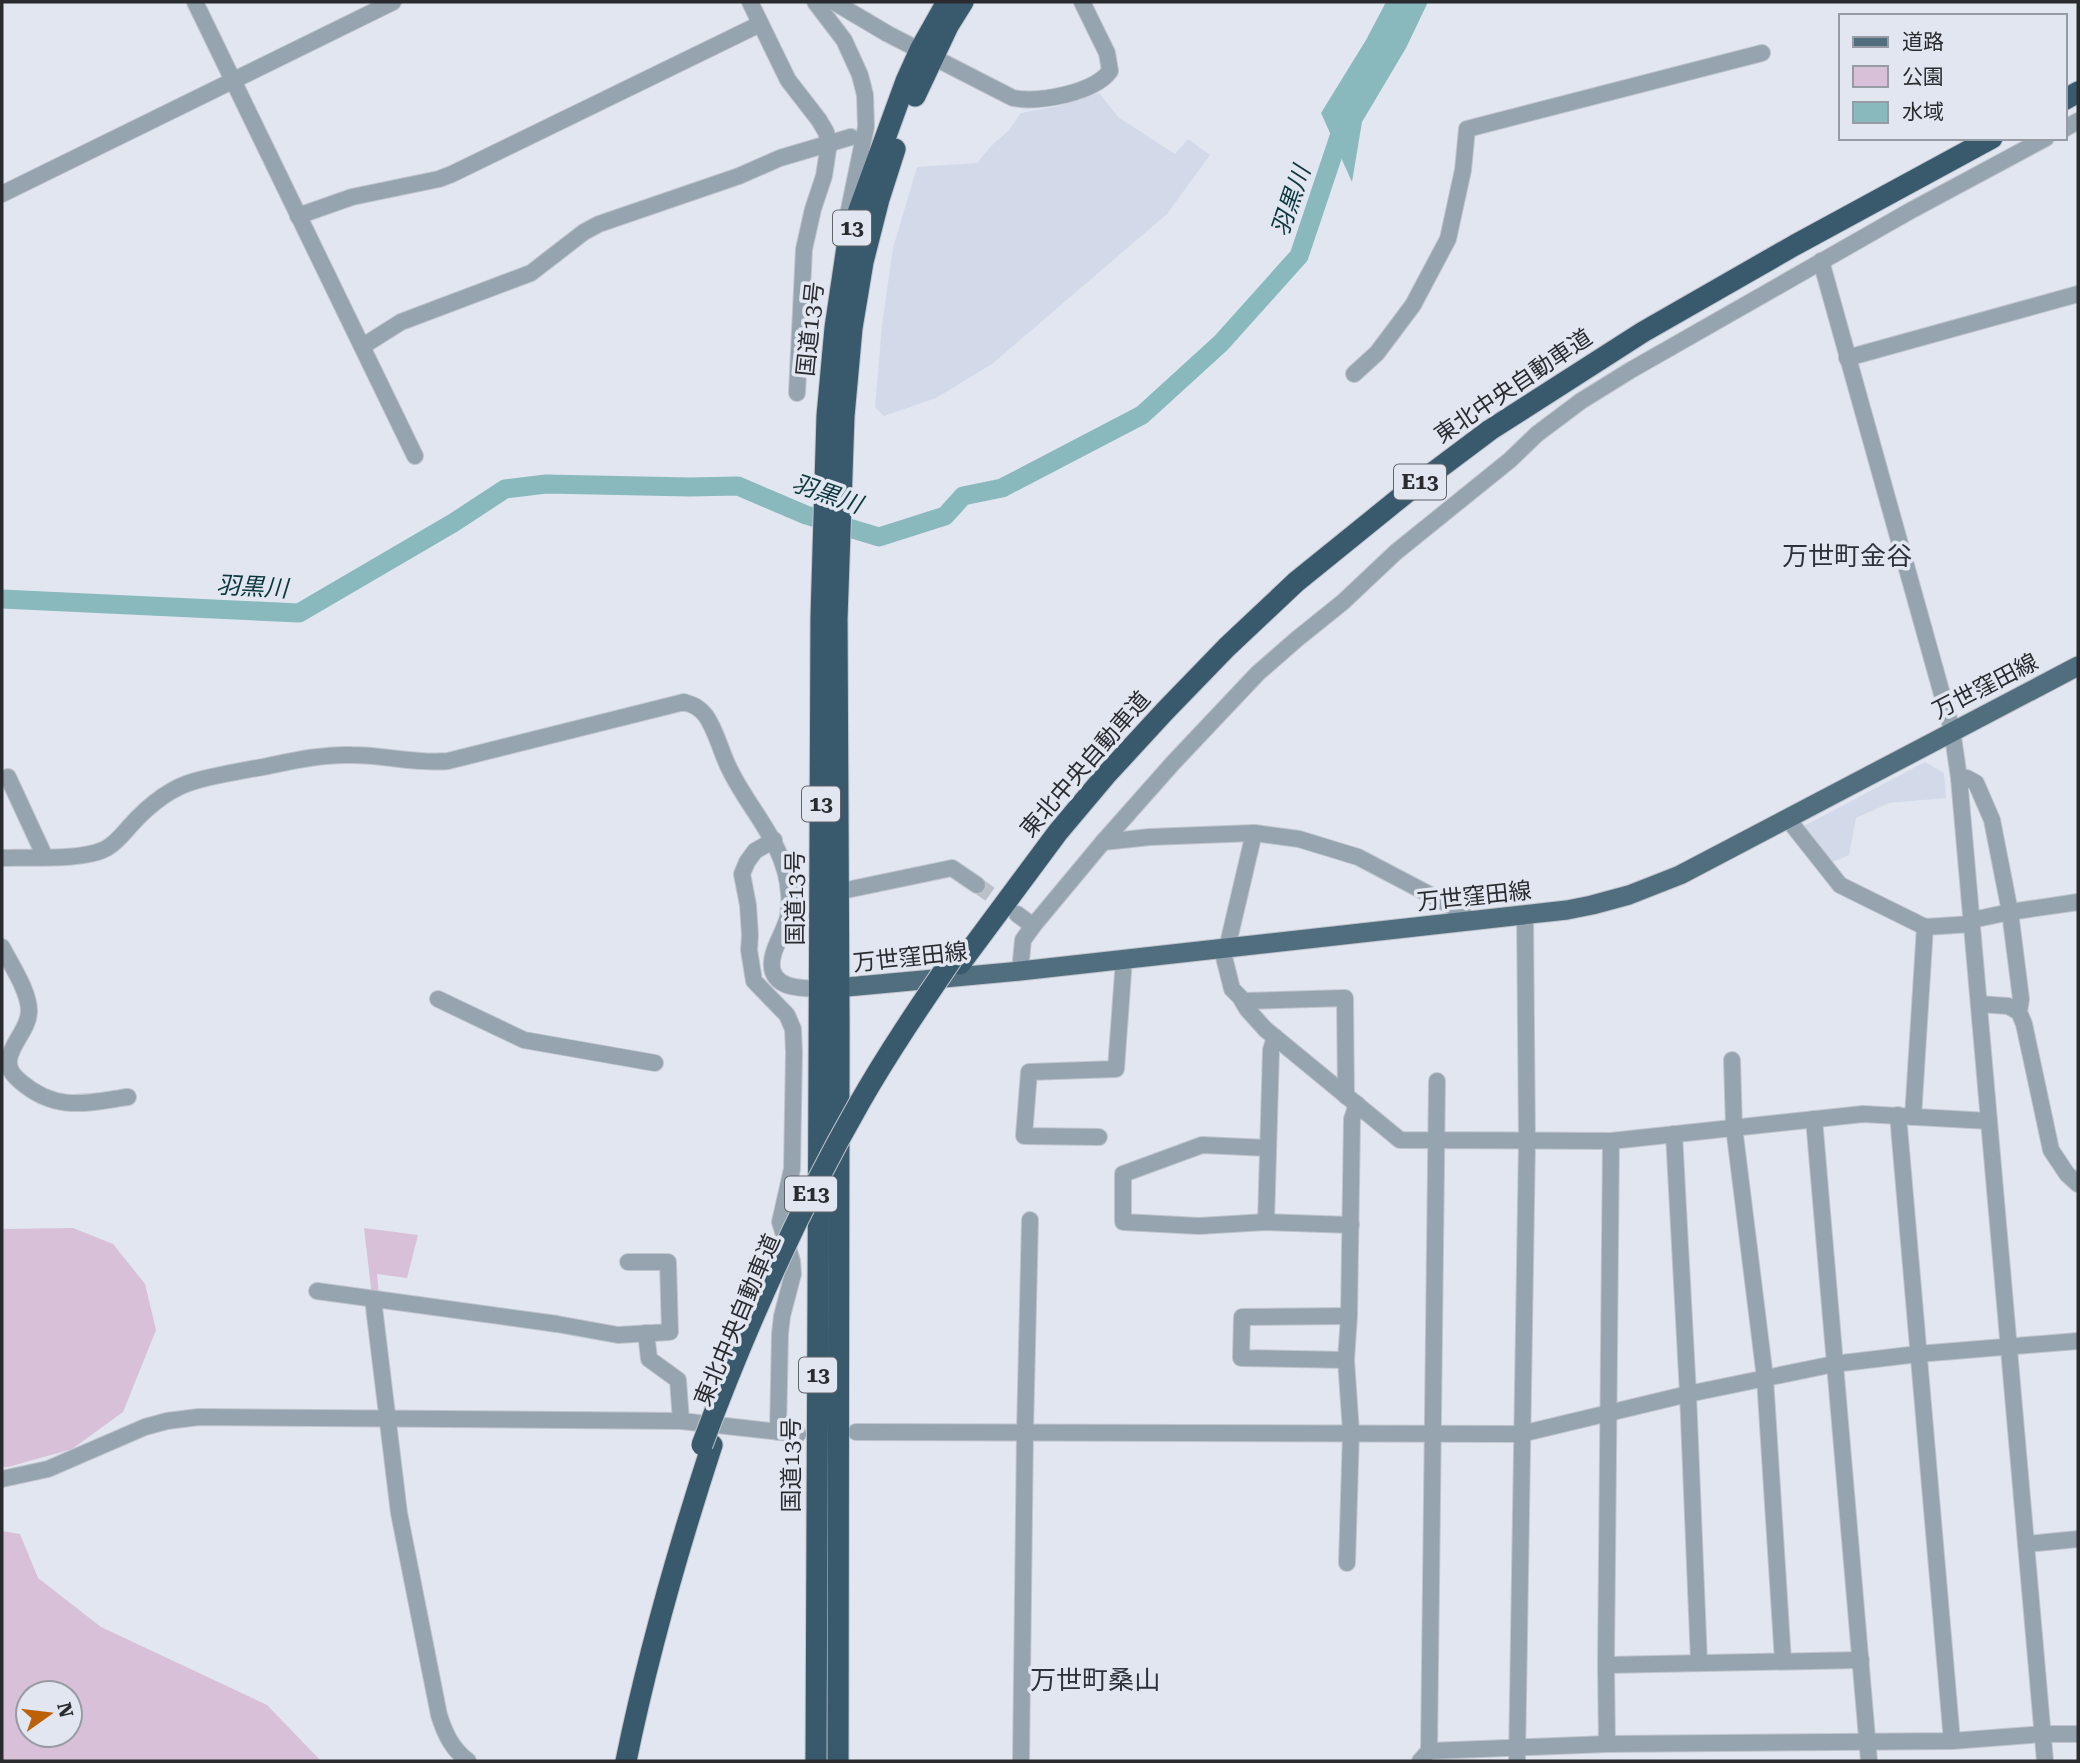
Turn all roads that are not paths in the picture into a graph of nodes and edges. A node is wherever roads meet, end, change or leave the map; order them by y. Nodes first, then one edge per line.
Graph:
1 (195, 2) edge
2 (393, 2) edge
3 (750, 2) edge
4 (815, 2) edge
5 (834, 2) edge
6 (947, 2) edge
7 (963, 2) edge
8 (1082, 2) edge
9 (760, 24) junction
10 (927, 53) junction
11 (1762, 53) dead end
12 (234, 80) junction
13 (851, 137) dead end
14 (1965, 140) edge
15 (1988, 140) edge
16 (2042, 140) edge
17 (829, 143) junction
18 (2, 194) edge
19 (298, 216) junction
20 (844, 261) junction
21 (1821, 261) junction
22 (2078, 294) edge
23 (363, 346) junction
24 (1847, 358) junction
25 (1354, 374) dead end
26 (797, 393) dead end
27 (835, 416) junction
28 (415, 456) dead end
29 (829, 619) junction
30 (2078, 666) edge
31 (1952, 730) junction
32 (8, 777) dead end
33 (1959, 778) junction
34 (1787, 818) junction
35 (1254, 833) junction
36 (774, 840) junction
37 (1103, 842) junction
38 (1996, 847) junction
39 (1965, 851) junction
40 (45, 857) junction
41 (2, 858) edge
42 (977, 885) tunnel mouth
43 (837, 892) junction
44 (2078, 902) edge
45 (2010, 912) junction
46 (1017, 914) tunnel mouth
47 (1525, 915) junction
48 (1469, 921) junction
49 (1972, 922) junction
50 (1033, 926) junction
51 (1925, 927) junction
52 (2, 947) edge
53 (1224, 948) junction
54 (1124, 959) junction
55 (956, 961) junction
56 (1020, 971) junction
57 (830, 989) junction
58 (438, 999) dead end
59 (1243, 1001) junction
60 (1979, 1004) junction
61 (2019, 1012) junction
62 (1275, 1037) junction
63 (1732, 1060) dead end
64 (655, 1063) dead end
65 (1437, 1081) dead end
66 (128, 1097) dead end
67 (1351, 1100) junction
68 (1905, 1116) junction
69 (1814, 1119) junction
70 (1989, 1121) junction
71 (1734, 1127) junction
72 (1674, 1134) junction
73 (1099, 1137) dead end
74 (1436, 1139) junction
75 (1527, 1141) junction
76 (1611, 1141) junction
77 (1268, 1148) junction
78 (2078, 1184) edge
79 (1030, 1220) dead end
80 (1266, 1222) junction
81 (1351, 1225) junction
82 (628, 1262) dead end
83 (317, 1291) dead end
84 (373, 1299) junction
85 (1349, 1316) junction
86 (646, 1334) junction
87 (2078, 1341) edge
88 (2008, 1347) junction
89 (1918, 1354) junction
90 (1346, 1360) junction
91 (1835, 1364) junction
92 (1765, 1378) junction
93 (1688, 1394) junction
94 (1609, 1413) junction
95 (387, 1418) junction
96 (681, 1421) junction
97 (1025, 1431) junction
98 (778, 1432) junction
99 (856, 1432) dead end
100 (1351, 1432) junction
101 (1433, 1433) junction
102 (798, 1434) dead end
103 (1521, 1434) junction
104 (707, 1445) junction
105 (2, 1479) edge
106 (2078, 1539) edge
107 (2026, 1544) junction
108 (1347, 1563) dead end
109 (1861, 1660) junction
110 (1783, 1661) junction
111 (1699, 1662) junction
112 (1605, 1665) junction
113 (2043, 1734) junction
114 (2078, 1734) edge
115 (1952, 1741) junction
116 (1868, 1742) junction
117 (1607, 1744) junction
118 (1517, 1754) edge
119 (1424, 1756) edge
120 (468, 1761) edge
121 (615, 1761) edge
122 (626, 1761) edge
123 (817, 1761) edge
124 (838, 1761) edge
125 (1021, 1761) edge
126 (1869, 1761) edge
127 (2045, 1761) edge

1 - 12 street
2 - 12 street
3 - 9 street
4 - 20 street
5 - 10 street
6 - 10 highway, 13
7 - 10 highway, 13
8 - 10 street
9 - 17 street
9 - 19 street
10 - 20 highway, 国道13号 / 13
10 - 27 highway, 国道13号 / 13
11 - 25 street
12 - 18 street
12 - 19 street
13 - 17 street
14 - 55 highway, 東北中央自動車道 / E13
15 - 55 highway, 東北中央自動車道 / E13
16 - 21 street
17 - 23 street
17 - 26 street
19 - 23 street
20 - 27 highway, 国道13号 / 13
21 - 24 street
21 - 37 street
22 - 24 street
23 - 28 street
24 - 31 street
27 - 29 highway, 国道13号 / 13
29 - 43 highway, 国道13号 / 13
29 - 57 highway, 国道13号 / 13
30 - 31 main road, 万世窪田線
31 - 33 street
31 - 34 main road, 万世窪田線
32 - 40 street
33 - 38 street
33 - 39 street
34 - 47 main road, 万世窪田線
34 - 51 street
35 - 37 street
35 - 48 street
35 - 53 street
36 - 40 street
36 - 57 street
36 - 98 street
37 - 50 street
38 - 39 street
38 - 45 street
39 - 49 street
40 - 41 street
42 - 43 street
43 - 57 highway, 国道13号 / 13
44 - 45 street
45 - 49 street
45 - 61 street
46 - 50 street
47 - 48 main road, 万世窪田線
47 - 75 street
48 - 53 main road, 万世窪田線
49 - 51 street
49 - 60 street
50 - 56 street
51 - 68 street
52 - 66 street
53 - 54 main road, 万世窪田線
53 - 59 street
54 - 56 main road, 万世窪田線
54 - 73 street
55 - 104 highway, 東北中央自動車道 / E13, bridge
56 - 57 main road, 万世窪田線
57 - 123 highway, 国道13号 / 13
57 - 124 highway, 国道13号 / 13
58 - 64 street
59 - 62 street
59 - 67 street
60 - 61 street
60 - 70 street
61 - 78 street
62 - 67 street
62 - 77 street
63 - 71 street
65 - 74 street
67 - 74 street
67 - 81 street
68 - 69 street
68 - 70 street
68 - 89 street
69 - 71 street
69 - 91 street
70 - 88 street
71 - 72 street
71 - 92 street
72 - 76 street
72 - 93 street
74 - 75 street
74 - 101 street
75 - 76 street
75 - 103 street
76 - 94 street
77 - 80 street
77 - 80 street
79 - 97 street
80 - 81 street
81 - 85 street
82 - 86 street
83 - 84 street
84 - 86 street
84 - 95 street
85 - 90 street
85 - 90 street
86 - 96 street
87 - 88 street
88 - 89 street
88 - 107 street
89 - 91 street
89 - 115 street
90 - 100 street
91 - 92 street
91 - 109 street
92 - 93 street
92 - 110 street
93 - 94 street
93 - 111 street
94 - 103 street
94 - 112 street
95 - 96 street
95 - 105 street
95 - 120 street
96 - 98 street
97 - 99 street
97 - 100 street
97 - 125 street
98 - 102 street
100 - 101 street
100 - 108 street
101 - 103 street
101 - 119 street
103 - 118 street
104 - 121 highway, 東北中央自動車道 / E13
104 - 122 highway, 東北中央自動車道 / E13
106 - 107 street
107 - 113 street
109 - 110 street
109 - 116 street
110 - 111 street
111 - 112 street
112 - 117 street
113 - 114 street
113 - 115 street
113 - 127 street
115 - 116 street
116 - 117 street
116 - 126 street
117 - 118 street
118 - 119 street

